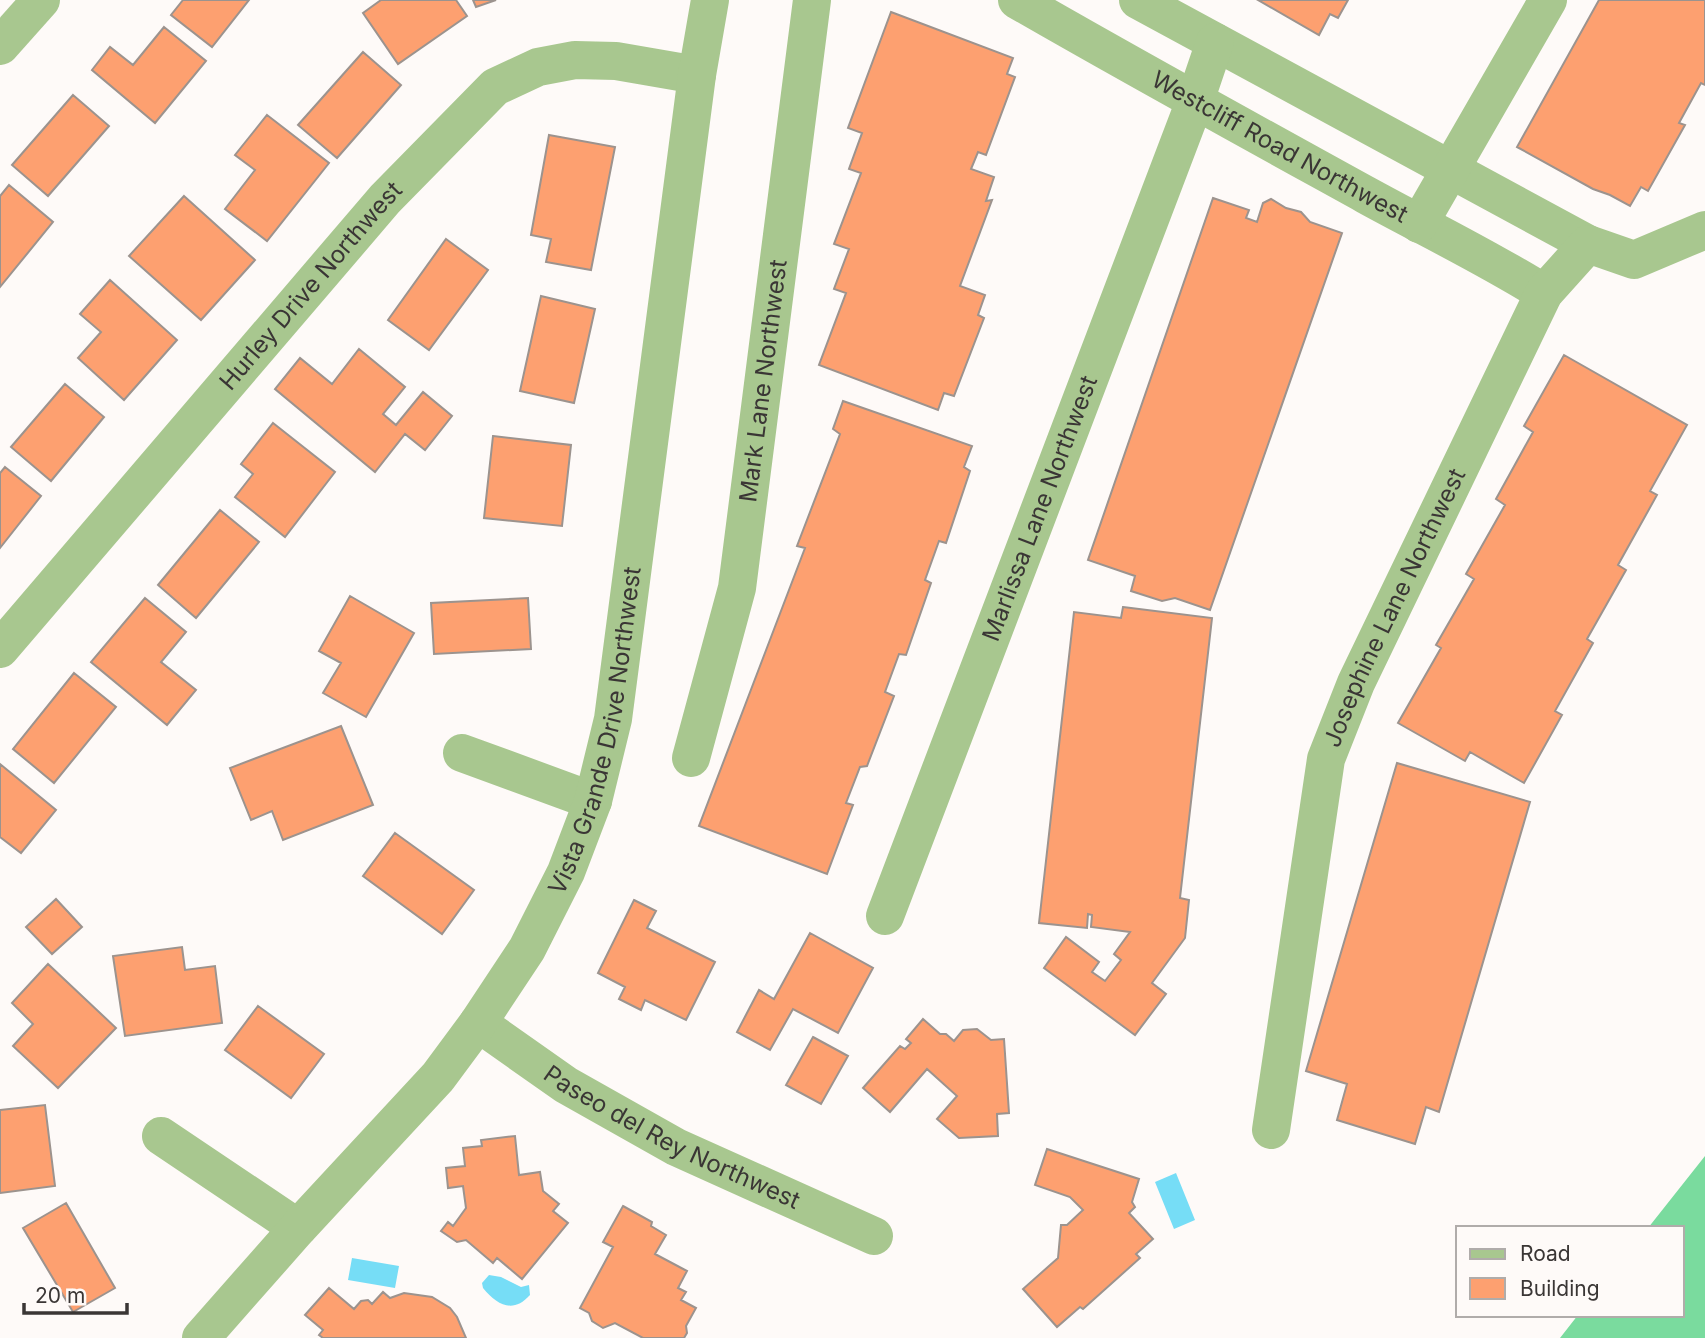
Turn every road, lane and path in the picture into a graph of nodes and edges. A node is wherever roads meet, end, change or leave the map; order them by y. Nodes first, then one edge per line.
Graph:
1 (41, 0) edge
2 (710, 0) edge
3 (812, 0) edge
4 (1017, 0) edge
5 (1138, 0) edge
6 (1548, 0) edge
7 (1215, 42) junction
8 (0, 46) edge
9 (1108, 52) junction
10 (697, 75) junction
11 (1195, 101) junction
12 (1452, 170) junction
13 (1419, 224) junction
14 (1705, 230) edge
15 (1588, 244) junction
16 (1544, 293) junction
17 (0, 649) edge
18 (462, 753) dead end
19 (691, 758) dead end
20 (593, 801) junction
21 (885, 916) dead end
22 (478, 1023) junction
23 (1271, 1130) dead end
24 (160, 1136) dead end
25 (298, 1228) junction
26 (874, 1236) dead end
27 (201, 1338) edge

1 - 8 street
2 - 10 street, Vista Grande Drive Northwest
3 - 19 street, Mark Lane Northwest
4 - 9 street, Westcliff Road Northwest
5 - 7 street
5 - 9 street
6 - 12 street
7 - 11 street, Marlissa Lane Northwest
7 - 12 street
9 - 11 street, Westcliff Road Northwest
10 - 17 street, Hurley Drive Northwest
10 - 20 street, Vista Grande Drive Northwest
11 - 13 street, Westcliff Road Northwest
11 - 21 street, Marlissa Lane Northwest
12 - 13 street
12 - 15 street
13 - 16 street, Westcliff Road Northwest
14 - 15 street
15 - 16 street, Josephine Lane Northwest
16 - 23 street, Josephine Lane Northwest
18 - 20 street
20 - 22 street, Vista Grande Drive Northwest
22 - 25 street, Vista Grande Drive Northwest
22 - 26 street, Paseo del Rey Northwest
24 - 25 street
25 - 27 street, Vista Grande Drive Northwest

